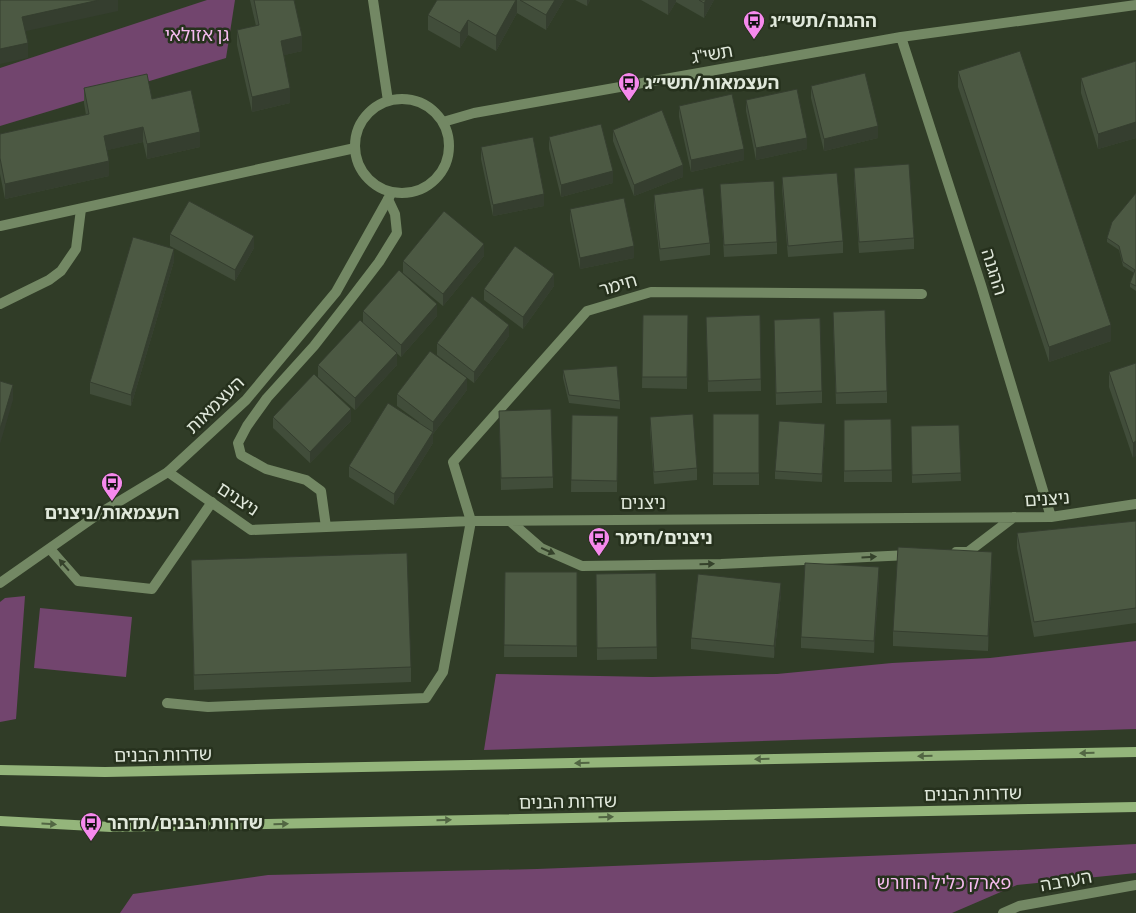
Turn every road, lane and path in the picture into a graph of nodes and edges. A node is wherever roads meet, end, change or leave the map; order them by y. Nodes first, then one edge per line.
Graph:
1 (373, 0) edge
2 (1136, 5) edge
3 (901, 37) junction
4 (388, 101) junction
5 (443, 122) junction
6 (356, 148) junction
7 (390, 195) junction
8 (81, 208) junction
9 (0, 226) edge
10 (922, 294) dead end
11 (0, 304) edge
12 (168, 472) junction
13 (212, 502) junction
14 (1136, 504) edge
15 (1014, 517) junction
16 (1050, 517) junction
17 (510, 520) junction
18 (471, 521) junction
19 (326, 526) junction
20 (50, 549) junction
21 (948, 553) edge
22 (919, 554) edge
23 (0, 583) edge
24 (167, 704) dead end
25 (1136, 752) edge
26 (0, 770) edge
27 (1136, 807) edge
28 (0, 821) edge
29 (1136, 885) edge
30 (1003, 913) edge

1 - 4 street
2 - 3 street, תשי"ג
3 - 5 street, תשי"ג
3 - 16 street, ההגנה
4 - 5 street
4 - 6 street
5 - 7 street
6 - 7 street
6 - 8 street
7 - 12 street, העצמאות
7 - 19 street
8 - 9 street
8 - 11 street
10 - 18 street, חימר
12 - 13 street, ניצנים
12 - 20 street, העצמאות
13 - 19 street, ניצנים
13 -> 20 street
14 - 16 street, ניצנים
15 - 16 street, ניצנים
15 - 17 street, ניצנים
15 - 21 street
17 - 18 street, ניצנים
17 -> 22 street
18 - 19 street, ניצנים
18 - 24 street
20 - 23 street, העצמאות
25 -> 26 main road, שדרות הבנים
28 -> 27 main road, שדרות הבנים
29 - 30 street, הערבה

